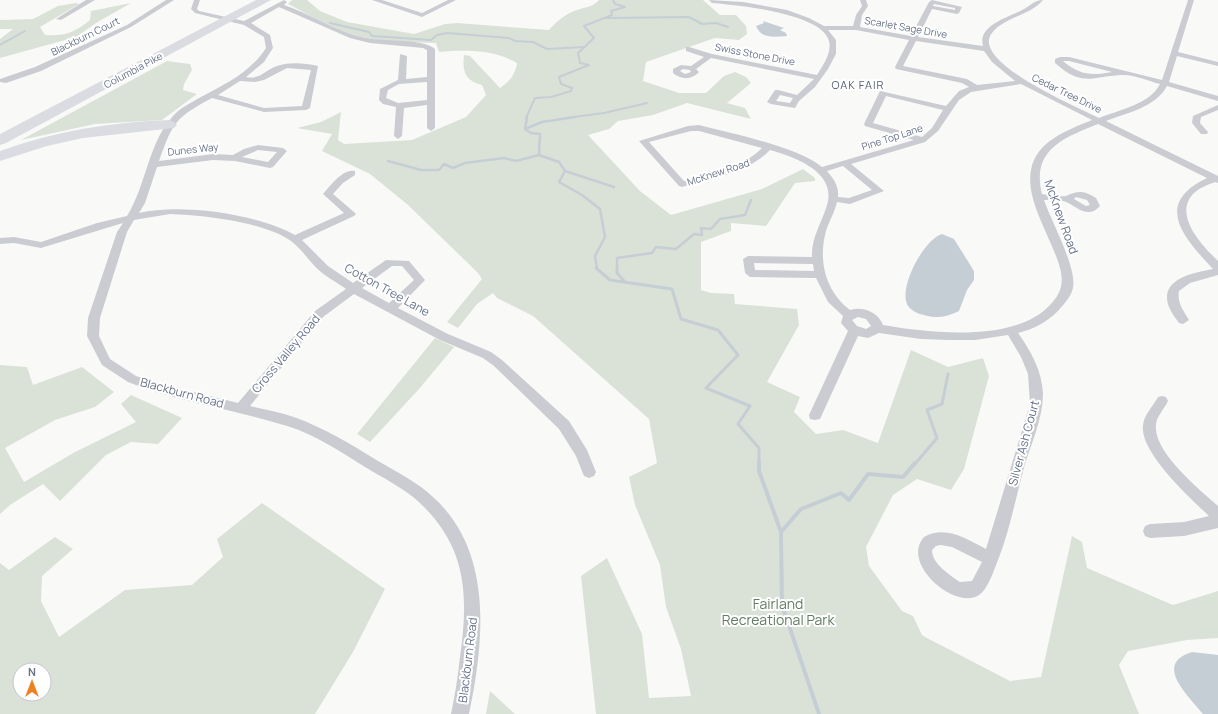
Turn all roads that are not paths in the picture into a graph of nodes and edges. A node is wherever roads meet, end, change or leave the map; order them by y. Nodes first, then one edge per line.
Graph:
1 (88, 0) edge
2 (171, 0) edge
3 (197, 0) edge
4 (242, 0) edge
5 (265, 0) edge
6 (287, 0) edge
7 (375, 0) edge
8 (452, 0) edge
9 (863, 0) edge
10 (1040, 0) edge
11 (1191, 0) edge
12 (712, 1) edge
13 (722, 1) edge
14 (278, 5) junction
15 (930, 7) dead end
16 (211, 16) junction
17 (59, 19) dead end
18 (229, 20) junction
19 (245, 23) junction
20 (821, 28) junction
21 (856, 28) junction
22 (913, 39) junction
23 (689, 49) dead end
24 (986, 49) junction
25 (1175, 53) junction
26 (403, 56) dead end
27 (710, 56) junction
28 (1218, 64) edge
29 (692, 68) dead end
30 (1120, 73) junction
31 (817, 77) junction
32 (239, 78) junction
33 (430, 79) junction
34 (2, 81) dead end
35 (402, 82) junction
36 (1020, 82) junction
37 (1165, 83) junction
38 (977, 88) junction
39 (63, 91) dead end
40 (210, 95) junction
41 (797, 97) dead end
42 (1218, 99) edge
43 (430, 102) junction
44 (400, 105) junction
45 (1218, 107) edge
46 (949, 108) junction
47 (1099, 120) junction
48 (169, 125) junction
49 (431, 128) dead end
50 (1204, 132) dead end
51 (398, 136) dead end
52 (0, 140) edge
53 (922, 140) junction
54 (768, 147) junction
55 (0, 156) edge
56 (235, 158) dead end
57 (845, 163) junction
58 (153, 165) junction
59 (821, 170) junction
60 (352, 173) dead end
61 (1216, 179) edge
62 (1038, 197) junction
63 (834, 199) junction
64 (1069, 200) dead end
65 (130, 218) junction
66 (295, 239) junction
67 (0, 241) edge
68 (818, 261) junction
69 (1218, 267) edge
70 (1218, 271) edge
71 (820, 275) junction
72 (354, 289) junction
73 (391, 308) junction
74 (849, 315) junction
75 (1183, 320) dead end
76 (877, 328) junction
77 (854, 331) junction
78 (1011, 331) junction
79 (1162, 401) dead end
80 (240, 409) junction
81 (815, 415) dead end
82 (589, 472) dead end
83 (1218, 516) edge
84 (1218, 521) edge
85 (1150, 531) dead end
86 (991, 560) junction
87 (460, 714) edge

1 - 17 street
2 - 34 street, Blackburn Court
3 - 16 street, Blackburn Road
4 - 16 highway, Columbia Pike
5 - 18 highway, Columbia Pike
6 - 14 street
7 - 8 street
9 - 21 street
10 - 24 street
11 - 25 street, McKnew Road
12 - 13 street
13 - 20 street
14 - 19 street
14 - 33 street
15 - 22 street
16 - 18 street, Blackburn Road
16 - 39 highway, Columbia Pike
18 - 19 street, Blackburn Road
18 - 52 highway, Columbia Pike
19 - 32 street, Blackburn Road
20 - 21 street, Scarlet Sage Drive
20 - 31 street
21 - 22 street, Scarlet Sage Drive
22 - 24 street, Scarlet Sage Drive
22 - 38 street
23 - 27 street, Swiss Stone Drive
24 - 36 street, Cedar Tree Drive
25 - 28 street
25 - 37 street, McKnew Road
26 - 35 street
27 - 29 street
27 - 31 street, Swiss Stone Drive
30 - 30 street
30 - 37 street
31 - 41 street
32 - 40 street, Blackburn Road
32 - 40 street
33 - 35 street
33 - 43 street
35 - 44 street
36 - 38 street, Pine Top Lane
36 - 47 street, Cedar Tree Drive
37 - 42 street
37 - 47 street, McKnew Road
38 - 46 street, Pine Top Lane
40 - 48 street, Blackburn Road
43 - 44 street
43 - 49 street
44 - 51 street
45 - 50 street
46 - 53 street, Pine Top Lane
46 - 53 street
47 - 61 street, Cedar Tree Drive
47 - 62 street, McKnew Road
48 - 55 highway
48 - 58 street, Blackburn Road
53 - 57 street, Pine Top Lane
54 - 54 street, McKnew Road
54 - 59 street, McKnew Road
56 - 58 street, Dunes Way
57 - 59 street, Pine Top Lane
57 - 63 street
58 - 65 street, Blackburn Road
59 - 63 street, McKnew Road
60 - 66 street
61 - 69 street
62 - 64 street
62 - 78 street, McKnew Road
63 - 68 street
65 - 66 street, Cotton Tree Lane
65 - 67 street, Cotton Tree Lane
65 - 80 street, Blackburn Road
66 - 72 street, Cotton Tree Lane
68 - 71 street
68 - 71 street
70 - 75 street
71 - 74 street
72 - 73 street, Cotton Tree Lane
72 - 73 street, Cross Valley Road
72 - 80 street, Cross Valley Road
73 - 82 street, Cotton Tree Lane
74 - 76 street
74 - 77 street
76 - 77 street
76 - 78 street, McKnew Road
77 - 81 street
78 - 86 street, Silver Ash Court
79 - 83 street
80 - 87 street, Blackburn Road
84 - 85 street
86 - 86 street, Silver Ash Court

